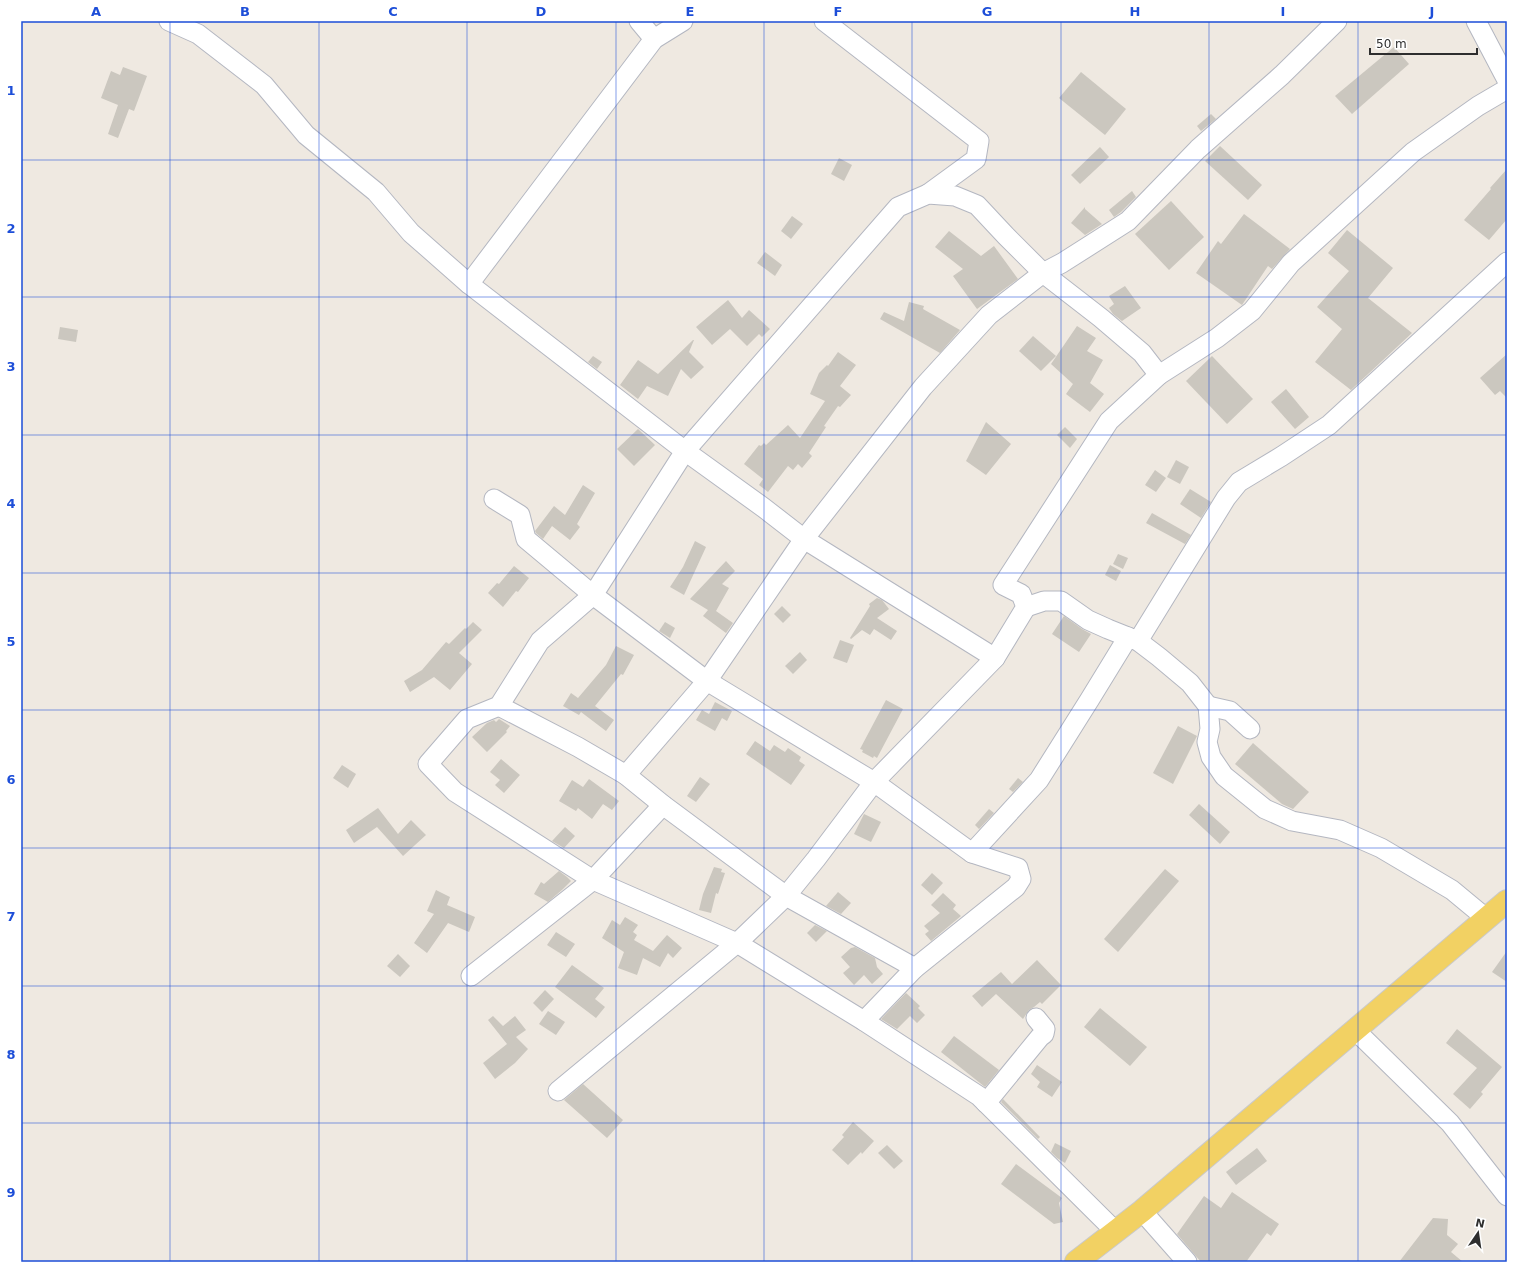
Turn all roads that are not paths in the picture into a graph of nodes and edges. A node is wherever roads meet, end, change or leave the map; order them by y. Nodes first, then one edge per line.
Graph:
1 (169, 21) edge
2 (639, 21) edge
3 (684, 21) edge
4 (824, 21) edge
5 (1337, 21) edge
6 (1476, 21) edge
7 (654, 39) junction
8 (1507, 80) edge
9 (1507, 89) edge
10 (928, 194) junction
11 (1507, 262) edge
12 (1043, 273) junction
13 (469, 284) junction
14 (1159, 375) junction
15 (685, 451) junction
16 (494, 499) dead end
17 (804, 539) junction
18 (593, 596) junction
19 (1024, 600) junction
20 (1133, 639) junction
21 (995, 658) junction
22 (707, 681) junction
23 (499, 706) junction
24 (1208, 706) junction
25 (1250, 729) dead end
26 (626, 775) junction
27 (874, 782) junction
28 (663, 805) junction
29 (972, 853) junction
30 (593, 880) junction
31 (786, 896) junction
32 (1507, 901) edge
33 (1486, 919) junction
34 (737, 943) junction
35 (915, 968) junction
36 (471, 976) dead end
37 (1036, 1018) dead end
38 (864, 1021) junction
39 (1355, 1030) junction
40 (558, 1091) dead end
41 (986, 1103) junction
42 (1507, 1196) edge
43 (1142, 1211) junction
44 (1115, 1231) junction
45 (1076, 1262) edge
46 (1187, 1262) edge

1 - 13 street
2 - 7 street
3 - 7 street
4 - 10 street
5 - 12 street
6 - 8 street
7 - 13 street
9 - 14 street
10 - 12 street
10 - 15 street
11 - 20 street
12 - 14 street
12 - 17 street
13 - 15 street
14 - 19 street
15 - 17 street
15 - 18 street
16 - 18 street
17 - 21 street
17 - 22 street
18 - 22 street
18 - 23 street
19 - 20 street
19 - 21 street
20 - 24 street
20 - 29 street
21 - 27 street
22 - 26 street
22 - 27 street
23 - 26 street
23 - 30 street
24 - 25 street
24 - 33 street
26 - 28 street
27 - 29 street
27 - 31 street
28 - 30 street
28 - 31 street
29 - 35 street
30 - 34 street
30 - 36 street
31 - 34 street
31 - 35 street
32 - 33 main road
33 - 39 main road
34 - 38 street
34 - 40 street
35 - 38 street
37 - 41 street
38 - 41 street
39 - 42 street
39 - 43 main road
41 - 44 street
43 - 44 main road
43 - 46 street
44 - 45 main road

